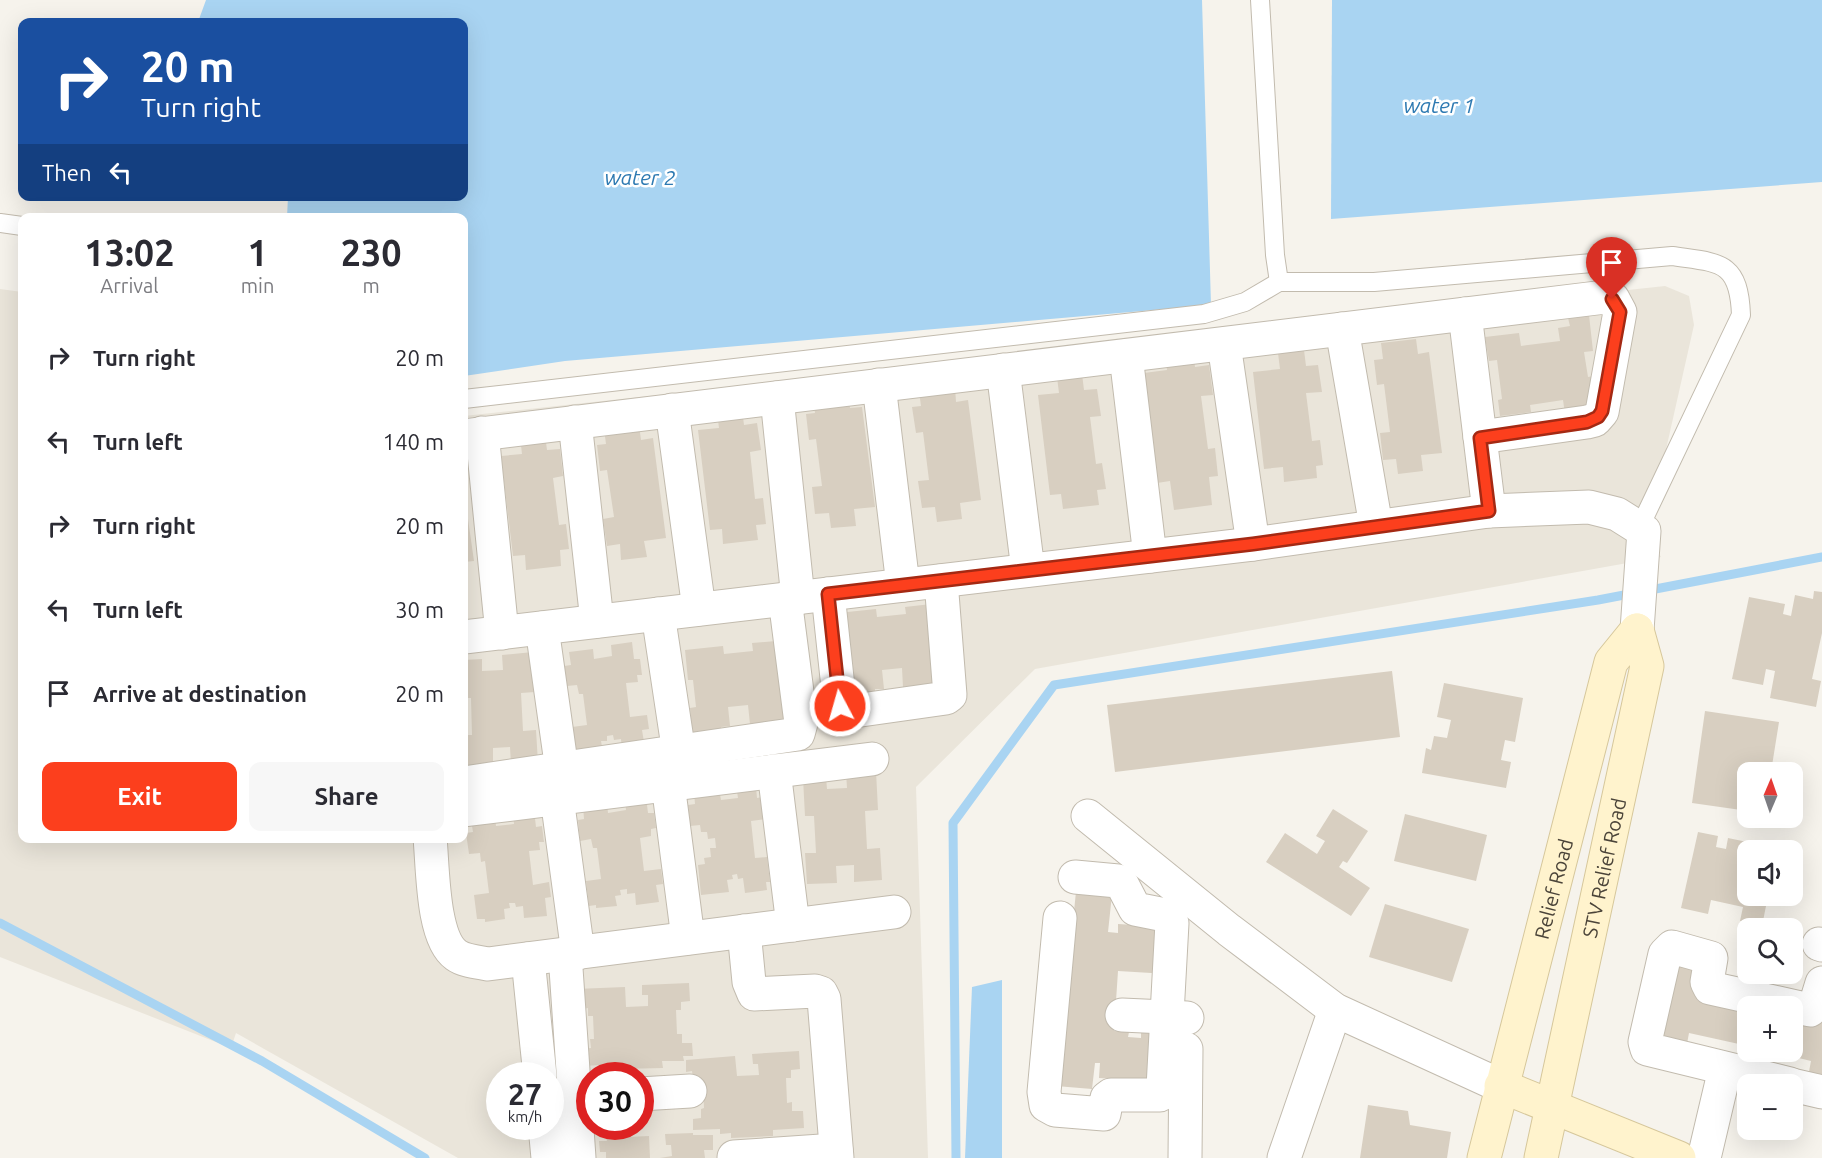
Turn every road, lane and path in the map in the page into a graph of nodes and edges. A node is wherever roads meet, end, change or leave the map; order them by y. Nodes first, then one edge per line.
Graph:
1 (1260, 0) edge
2 (0, 223) edge
3 (18, 225) edge
4 (1279, 282) junction
5 (1465, 315) junction
6 (1342, 329) junction
7 (1224, 344) junction
8 (1126, 356) junction
9 (1003, 370) junction
10 (879, 385) junction
11 (777, 398) junction
12 (468, 399) edge
13 (672, 410) junction
14 (575, 422) junction
15 (473, 434) edge
16 (1480, 438) junction
17 (1489, 511) junction
18 (1376, 526) junction
19 (1644, 539) junction
20 (1253, 544) junction
21 (1150, 556) junction
22 (1028, 570) junction
23 (941, 581) junction
24 (903, 585) junction
25 (804, 597) junction
26 (699, 609) junction
27 (658, 614) junction
28 (597, 621) junction
29 (1638, 623) junction
30 (542, 628) junction
31 (501, 633) junction
32 (468, 637) edge
33 (679, 753) junction
34 (872, 759) dead end
35 (774, 771) junction
36 (468, 783) edge
37 (559, 784) junction
38 (668, 784) junction
39 (1575, 801) junction
40 (468, 809) edge
41 (1617, 809) junction
42 (1088, 816) dead end
43 (431, 843) edge
44 (1075, 877) dead end
45 (1188, 897) junction
46 (894, 912) dead end
47 (1060, 918) dead end
48 (793, 925) junction
49 (744, 931) junction
50 (688, 938) junction
51 (572, 953) junction
52 (528, 959) junction
53 (1822, 983) edge
54 (1335, 1010) junction
55 (1122, 1015) dead end
56 (1177, 1018) junction
57 (539, 1062) edge
58 (579, 1062) edge
59 (1725, 1069) junction
60 (1746, 1074) edge
61 (1501, 1086) junction
62 (1803, 1088) edge
63 (690, 1090) dead end
64 (1822, 1092) edge
65 (654, 1093) edge
66 (1553, 1106) junction
67 (546, 1140) edge
68 (580, 1140) edge
69 (837, 1154) edge
70 (734, 1157) edge
71 (548, 1158) edge
72 (579, 1158) edge
73 (1185, 1158) edge
74 (1284, 1158) edge
75 (1484, 1158) edge
76 (1541, 1158) edge
77 (1679, 1158) edge
78 (1704, 1158) edge

1 - 4 lane
2 - 3 lane
4 - 12 lane
4 - 19 lane
5 - 6 street
5 - 16 street
5 - 16 street
6 - 7 street
6 - 18 street
7 - 8 street
7 - 20 street
8 - 9 street
8 - 21 street
9 - 10 street
9 - 22 street
10 - 11 street
10 - 24 street
11 - 13 street
11 - 25 street
13 - 14 street
13 - 26 street
14 - 15 street
14 - 28 street
15 - 31 street
16 - 17 street
17 - 18 street
17 - 19 street
18 - 20 street
19 - 29 street
20 - 21 street
21 - 22 street
22 - 23 street
23 - 24 street
23 - 25 street
24 - 25 street
25 - 26 street
25 - 33 street
26 - 27 street
27 - 28 street
27 - 33 street
28 - 30 street
29 - 39 street, Relief Road
29 - 41 street, STV Relief Road
30 - 31 street
30 - 37 street
31 - 32 street
33 - 37 street
34 - 35 street
35 - 38 street
35 - 48 street
36 - 37 street
37 - 38 street
37 - 40 street
37 - 51 street
38 - 50 street
39 - 41 street
39 - 61 street, Relief Road
41 - 66 street, STV Relief Road
42 - 45 street
43 - 52 street
44 - 56 street
45 - 54 street
45 - 56 street
46 - 48 street
47 - 56 street
48 - 49 street
49 - 50 street
49 - 69 street
50 - 51 street
51 - 52 street
51 - 58 street
52 - 57 street
53 - 59 street
54 - 61 street
54 - 74 street
55 - 56 street
56 - 73 street
59 - 60 street
59 - 78 street
61 - 66 street
61 - 75 street, Relief Road
62 - 64 street
63 - 65 street
66 - 76 street
66 - 77 street
67 - 71 street
68 - 72 street
69 - 70 street

